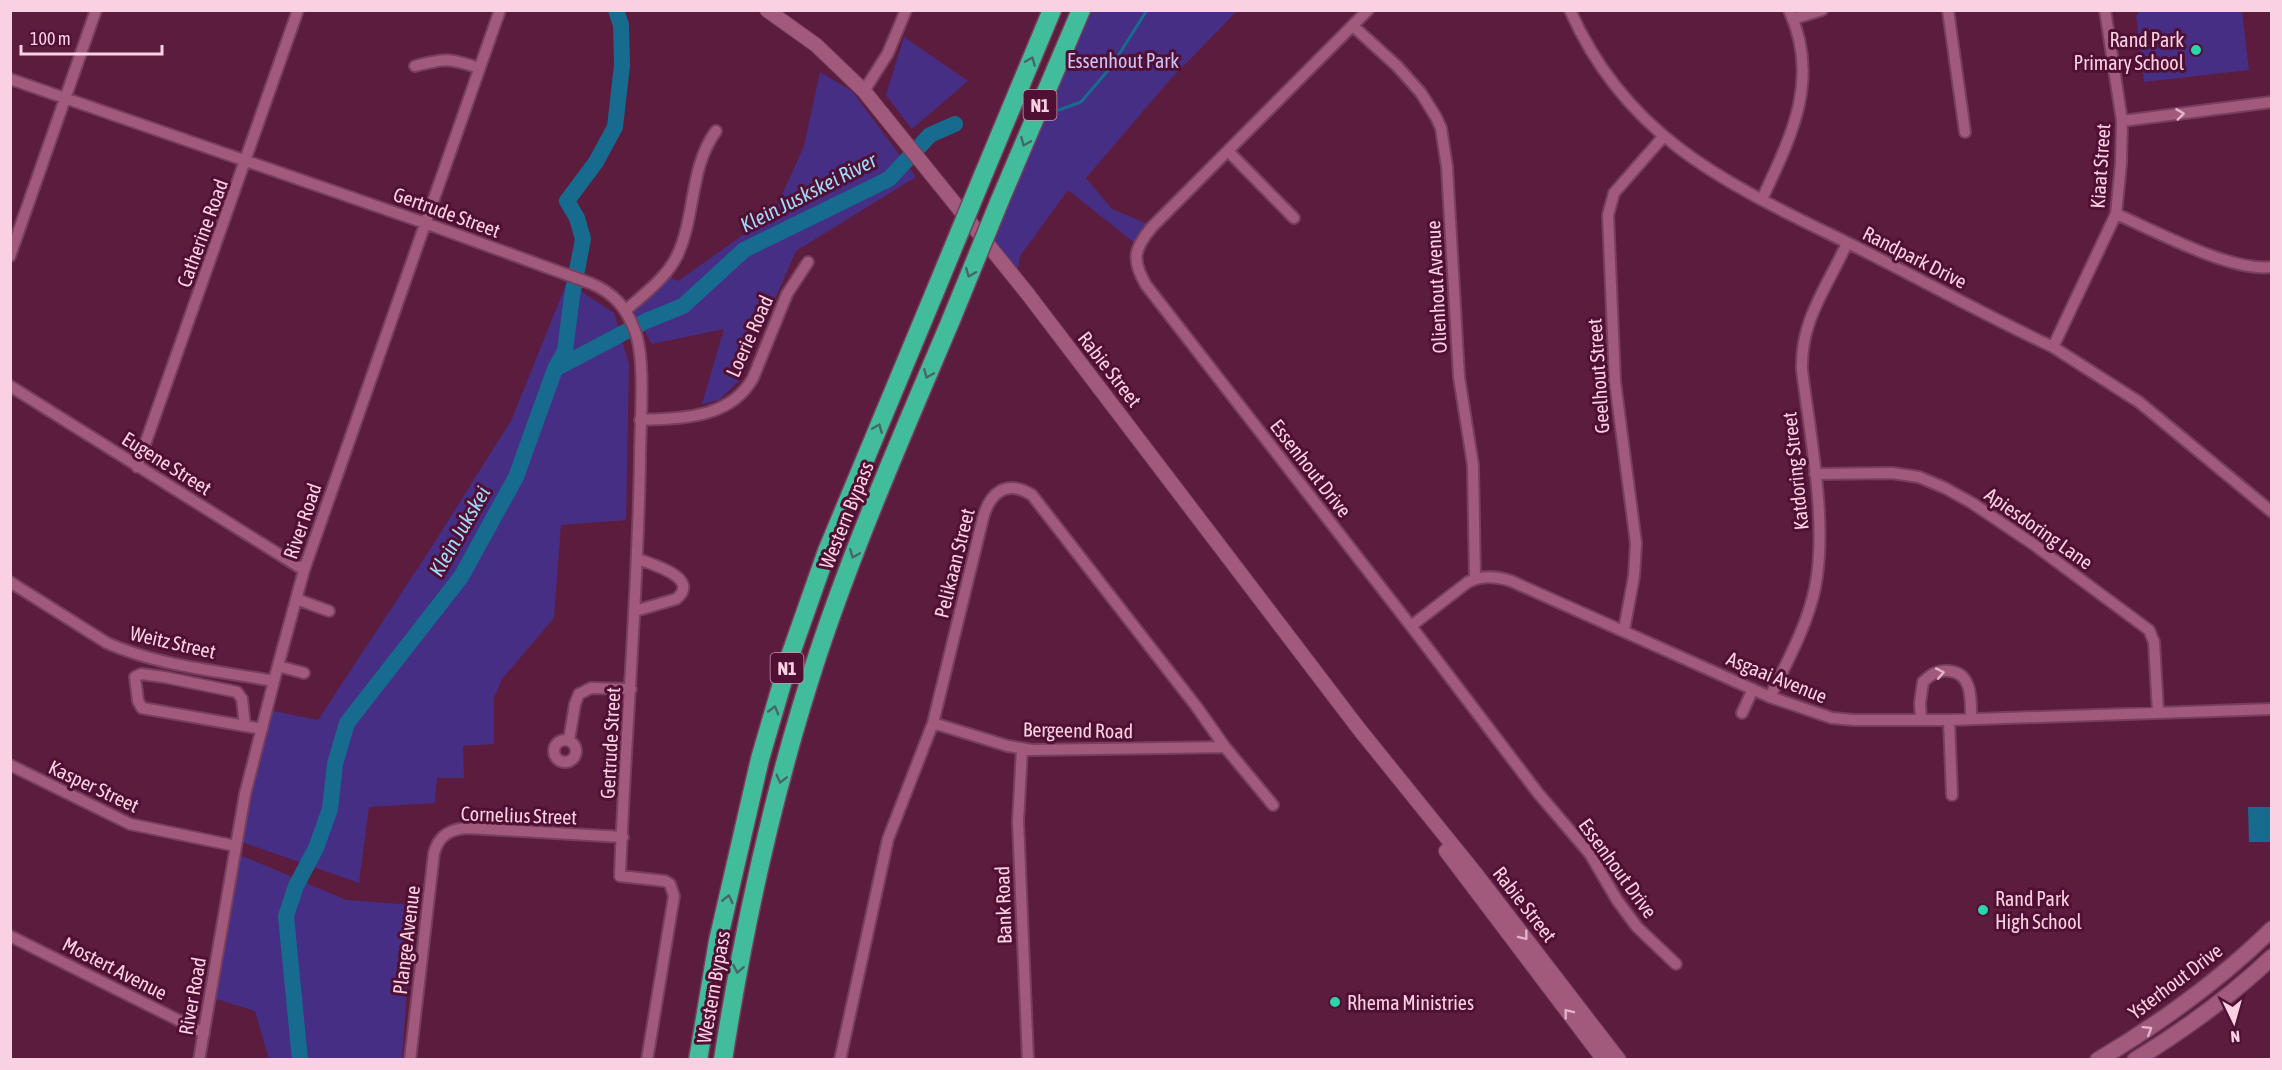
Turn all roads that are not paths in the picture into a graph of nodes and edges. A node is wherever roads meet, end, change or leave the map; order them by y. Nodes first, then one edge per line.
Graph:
1 (96, 10) edge
2 (298, 10) edge
3 (500, 10) edge
4 (767, 10) edge
5 (906, 10) edge
6 (1052, 10) edge
7 (1081, 10) edge
8 (1368, 10) edge
9 (1570, 10) edge
10 (1822, 10) edge
11 (1948, 10) edge
12 (2105, 10) edge
13 (1791, 15) edge
14 (1353, 26) junction
15 (415, 66) dead end
16 (479, 68) junction
17 (10, 79) edge
18 (864, 90) junction
19 (65, 98) junction
20 (2271, 102) edge
21 (2122, 121) junction
22 (716, 131) dead end
23 (1965, 132) dead end
24 (1662, 137) junction
25 (1228, 151) junction
26 (246, 162) junction
27 (1762, 199) junction
28 (2116, 214) junction
29 (1294, 218) dead end
30 (425, 223) junction
31 (1847, 243) junction
32 (10, 256) edge
33 (807, 262) dead end
34 (2271, 267) edge
35 (628, 314) junction
36 (2053, 347) junction
37 (10, 386) edge
38 (640, 420) junction
39 (137, 467) junction
40 (1815, 474) junction
41 (2271, 512) edge
42 (638, 559) junction
43 (304, 570) junction
44 (1475, 579) junction
45 (10, 582) edge
46 (296, 599) junction
47 (329, 611) dead end
48 (635, 611) junction
49 (1411, 626) junction
50 (1624, 630) junction
51 (278, 666) junction
52 (304, 673) dead end
53 (274, 681) junction
54 (631, 689) junction
55 (1753, 689) junction
56 (1770, 697) junction
57 (2271, 709) edge
58 (1742, 712) dead end
59 (2158, 712) junction
60 (1971, 719) junction
61 (1921, 720) junction
62 (1949, 720) junction
63 (933, 723) junction
64 (245, 726) junction
65 (262, 729) junction
66 (569, 740) dead end
67 (1225, 747) junction
68 (1022, 749) junction
69 (10, 765) edge
70 (1396, 776) junction
71 (1952, 795) dead end
72 (1272, 805) dead end
73 (450, 831) joint
74 (622, 837) junction
75 (236, 846) junction
76 (2271, 929) edge
77 (10, 936) edge
78 (2271, 957) edge
79 (1676, 964) dead end
80 (204, 1033) junction
81 (199, 1059) edge
82 (410, 1059) edge
83 (647, 1059) edge
84 (698, 1059) edge
85 (723, 1059) edge
86 (840, 1059) edge
87 (1028, 1059) edge
88 (1604, 1059) edge
89 (1619, 1059) edge
90 (2098, 1059) edge
91 (2134, 1059) edge

1 - 19 street
2 - 26 street, Catherine Road
3 - 16 street, River Road
4 - 18 street, Rabie Street
5 - 18 street
84 -> 6 highway, Western Bypass / N1, bridge
7 -> 85 highway, Western Bypass / N1, bridge
8 - 14 street, Essenhout Drive
9 - 24 street, Randpark Drive
10 - 13 street
11 - 23 street
12 - 21 street, Kiaat Street
13 - 27 street
14 - 25 street, Essenhout Drive
14 - 44 street, Olienhout Avenue
15 - 16 street
16 - 30 street, River Road
17 - 19 street, Gertrude Street
18 - 70 street, Rabie Street
19 - 26 street, Gertrude Street
19 - 32 street
21 -> 20 street
21 - 28 street, Kiaat Street
22 - 35 street
24 - 27 street, Randpark Drive
24 - 50 street, Geelhout Street
25 - 29 street
25 - 49 street, Essenhout Drive
26 - 30 street, Gertrude Street
26 - 39 street, Catherine Road
27 - 31 street, Randpark Drive
28 - 34 street
28 - 36 street, Kiaat Street
30 - 35 street, Gertrude Street
30 - 43 street, River Road
31 - 36 street, Randpark Drive
31 - 40 street, Katdoring Street
33 - 38 street, Loerie Road
35 - 38 street, Gertrude Street
36 - 41 street, Randpark Drive
37 - 39 street, Eugene Street
38 - 42 street, Gertrude Street
39 - 43 street, Eugene Street
40 - 56 street, Katdoring Street
40 - 59 street, Apiesdoring Lane
42 - 48 street, Gertrude Street
42 - 48 street
43 - 46 street, River Road
44 - 49 street
44 - 50 street, Asgaai Avenue
45 - 53 street, Weitz Street
46 - 47 street
46 - 51 street, River Road
48 - 54 street, Gertrude Street
49 - 79 street, Essenhout Drive
50 - 55 street, Asgaai Avenue
51 - 52 street
51 - 53 street, River Road
53 - 65 street, River Road
54 - 66 street
54 - 74 street, Gertrude Street
55 - 56 street, Asgaai Avenue
55 - 58 street
56 - 61 street, Asgaai Avenue
57 - 59 street, Asgaai Avenue
59 - 60 street, Asgaai Avenue
61 -> 60 street
60 - 62 street, Asgaai Avenue
61 - 62 street, Asgaai Avenue
62 - 71 street
63 - 67 street, Pelikaan Street
63 - 68 street, Bergeend Road
63 - 86 street, Pelikaan Street
64 - 64 street
64 - 65 street
65 - 75 street, River Road
67 - 68 street, Bergeend Road
67 - 72 street, Pelikaan Street
68 - 87 street, Bank Road
69 - 75 street, Kasper Street
88 -> 70 street, Rabie Street
70 -> 89 street, Rabie Street
73 - 74 street, Cornelius Street
73 - 82 street, Plange Avenue
74 - 83 street, Gertrude Street
75 - 80 street, River Road
90 -> 76 main road, Ysterhout Drive
77 - 80 street, Mostert Avenue
78 - 91 main road, Ysterhout Drive
80 - 81 street, River Road

